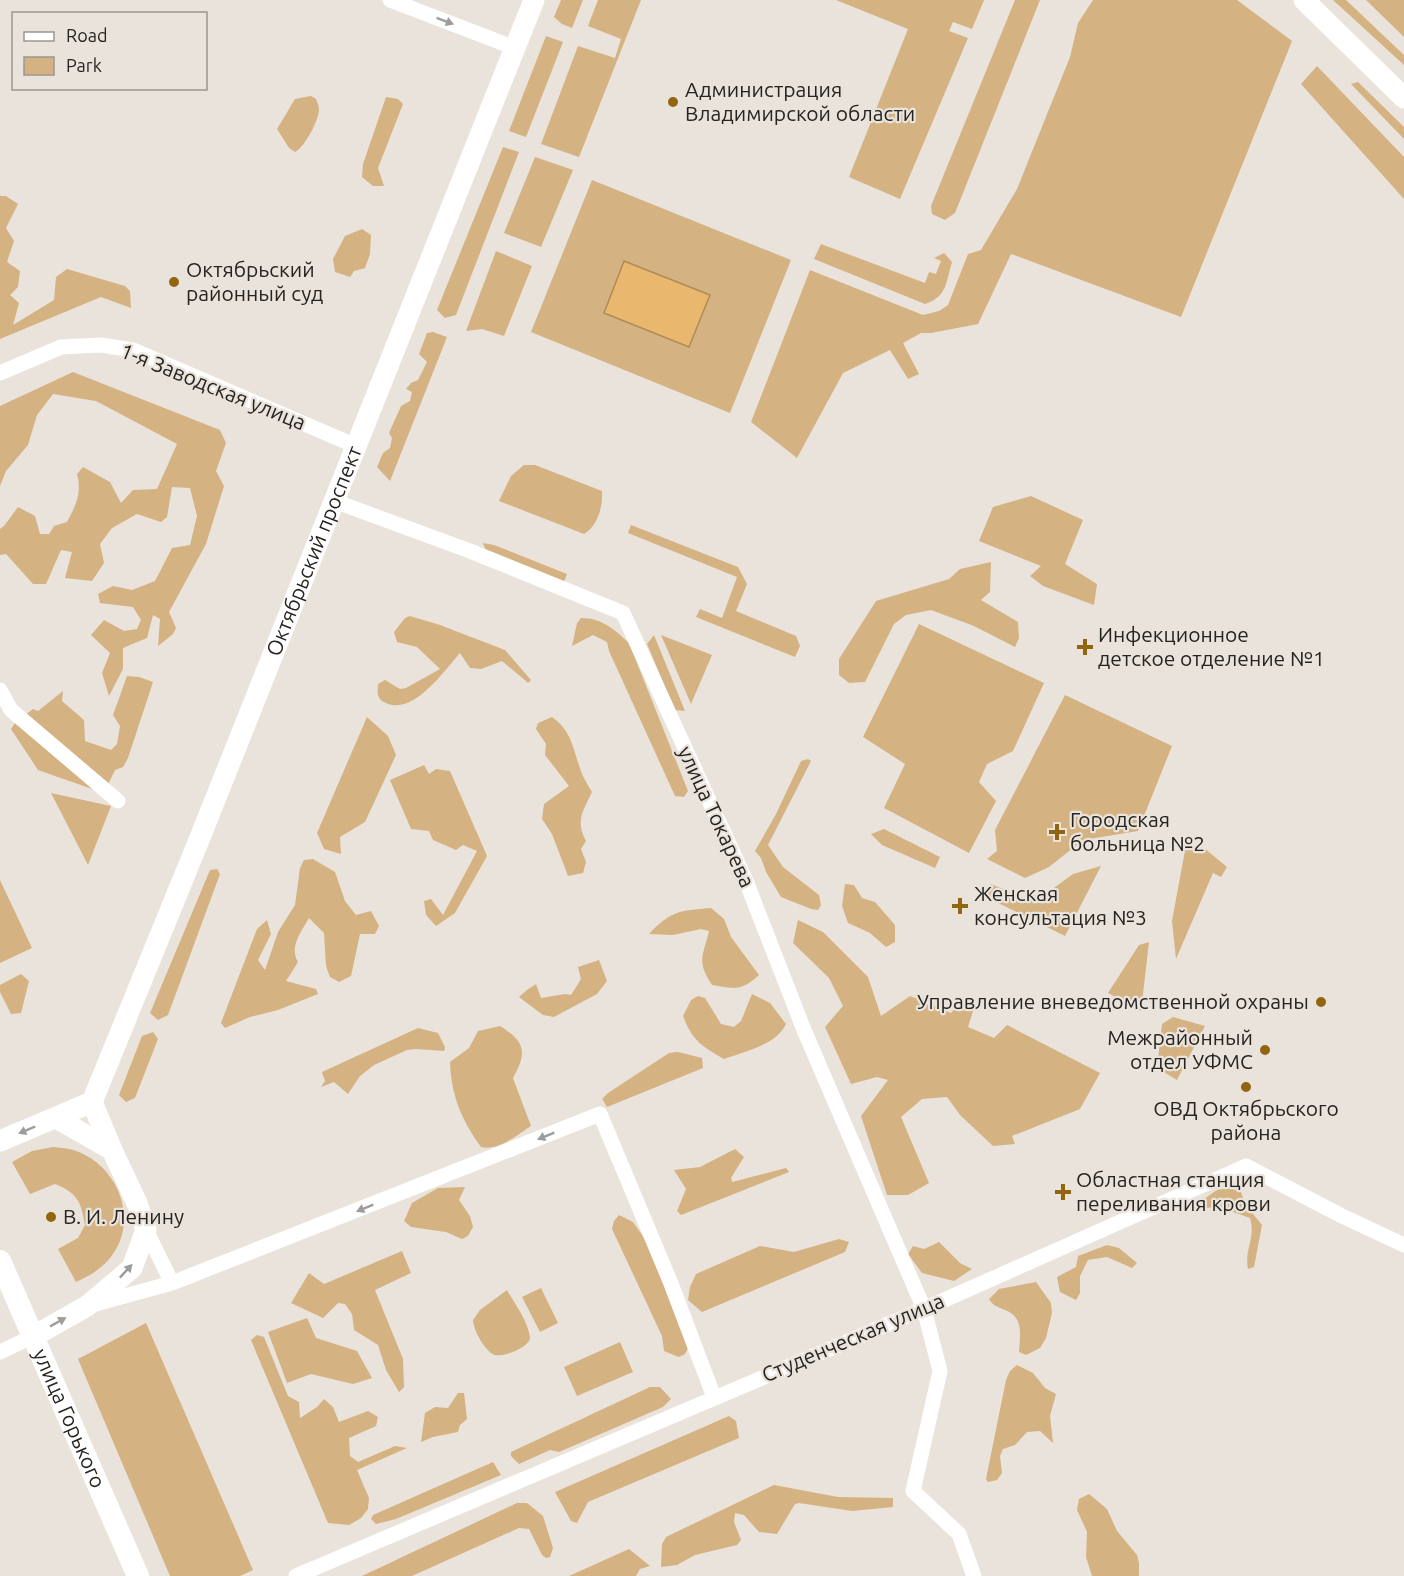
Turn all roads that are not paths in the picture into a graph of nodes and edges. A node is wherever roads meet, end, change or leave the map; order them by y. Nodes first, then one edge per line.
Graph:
1 (390, 0) edge
2 (534, 0) edge
3 (1304, 0) edge
4 (515, 48) junction
5 (1404, 98) edge
6 (0, 373) edge
7 (356, 446) junction
8 (334, 501) junction
9 (0, 690) edge
10 (118, 801) dead end
11 (92, 1102) junction
12 (56, 1118) junction
13 (0, 1141) edge
14 (112, 1150) junction
15 (146, 1230) junction
16 (1404, 1245) edge
17 (0, 1261) edge
18 (172, 1283) junction
19 (87, 1306) junction
20 (924, 1309) junction
21 (34, 1336) junction
22 (0, 1352) edge
23 (714, 1398) junction
24 (138, 1576) edge
25 (296, 1576) edge
26 (975, 1576) edge

1 -> 4 street
2 - 4 main road, Октябрьский проспект
3 - 5 main road
4 - 7 main road, Октябрьский проспект
6 - 7 street, 1-я Заводская улица
7 - 8 main road, Октябрьский проспект
8 - 11 main road, Октябрьский проспект
8 - 20 street, улица Токарева
9 - 10 street
11 - 12 main road
11 - 14 main road
12 -> 13 main road
12 - 14 main road
14 - 15 main road
15 - 18 street
19 -> 15 main road
16 - 20 street, Студенческая улица
17 - 21 main road, улица Горького
18 - 19 street
23 -> 18 street
21 -> 19 main road
20 - 23 street, Студенческая улица
20 - 26 street, улица Токарева
21 - 22 street
21 - 24 main road, улица Горького
23 - 25 street, Студенческая улица

